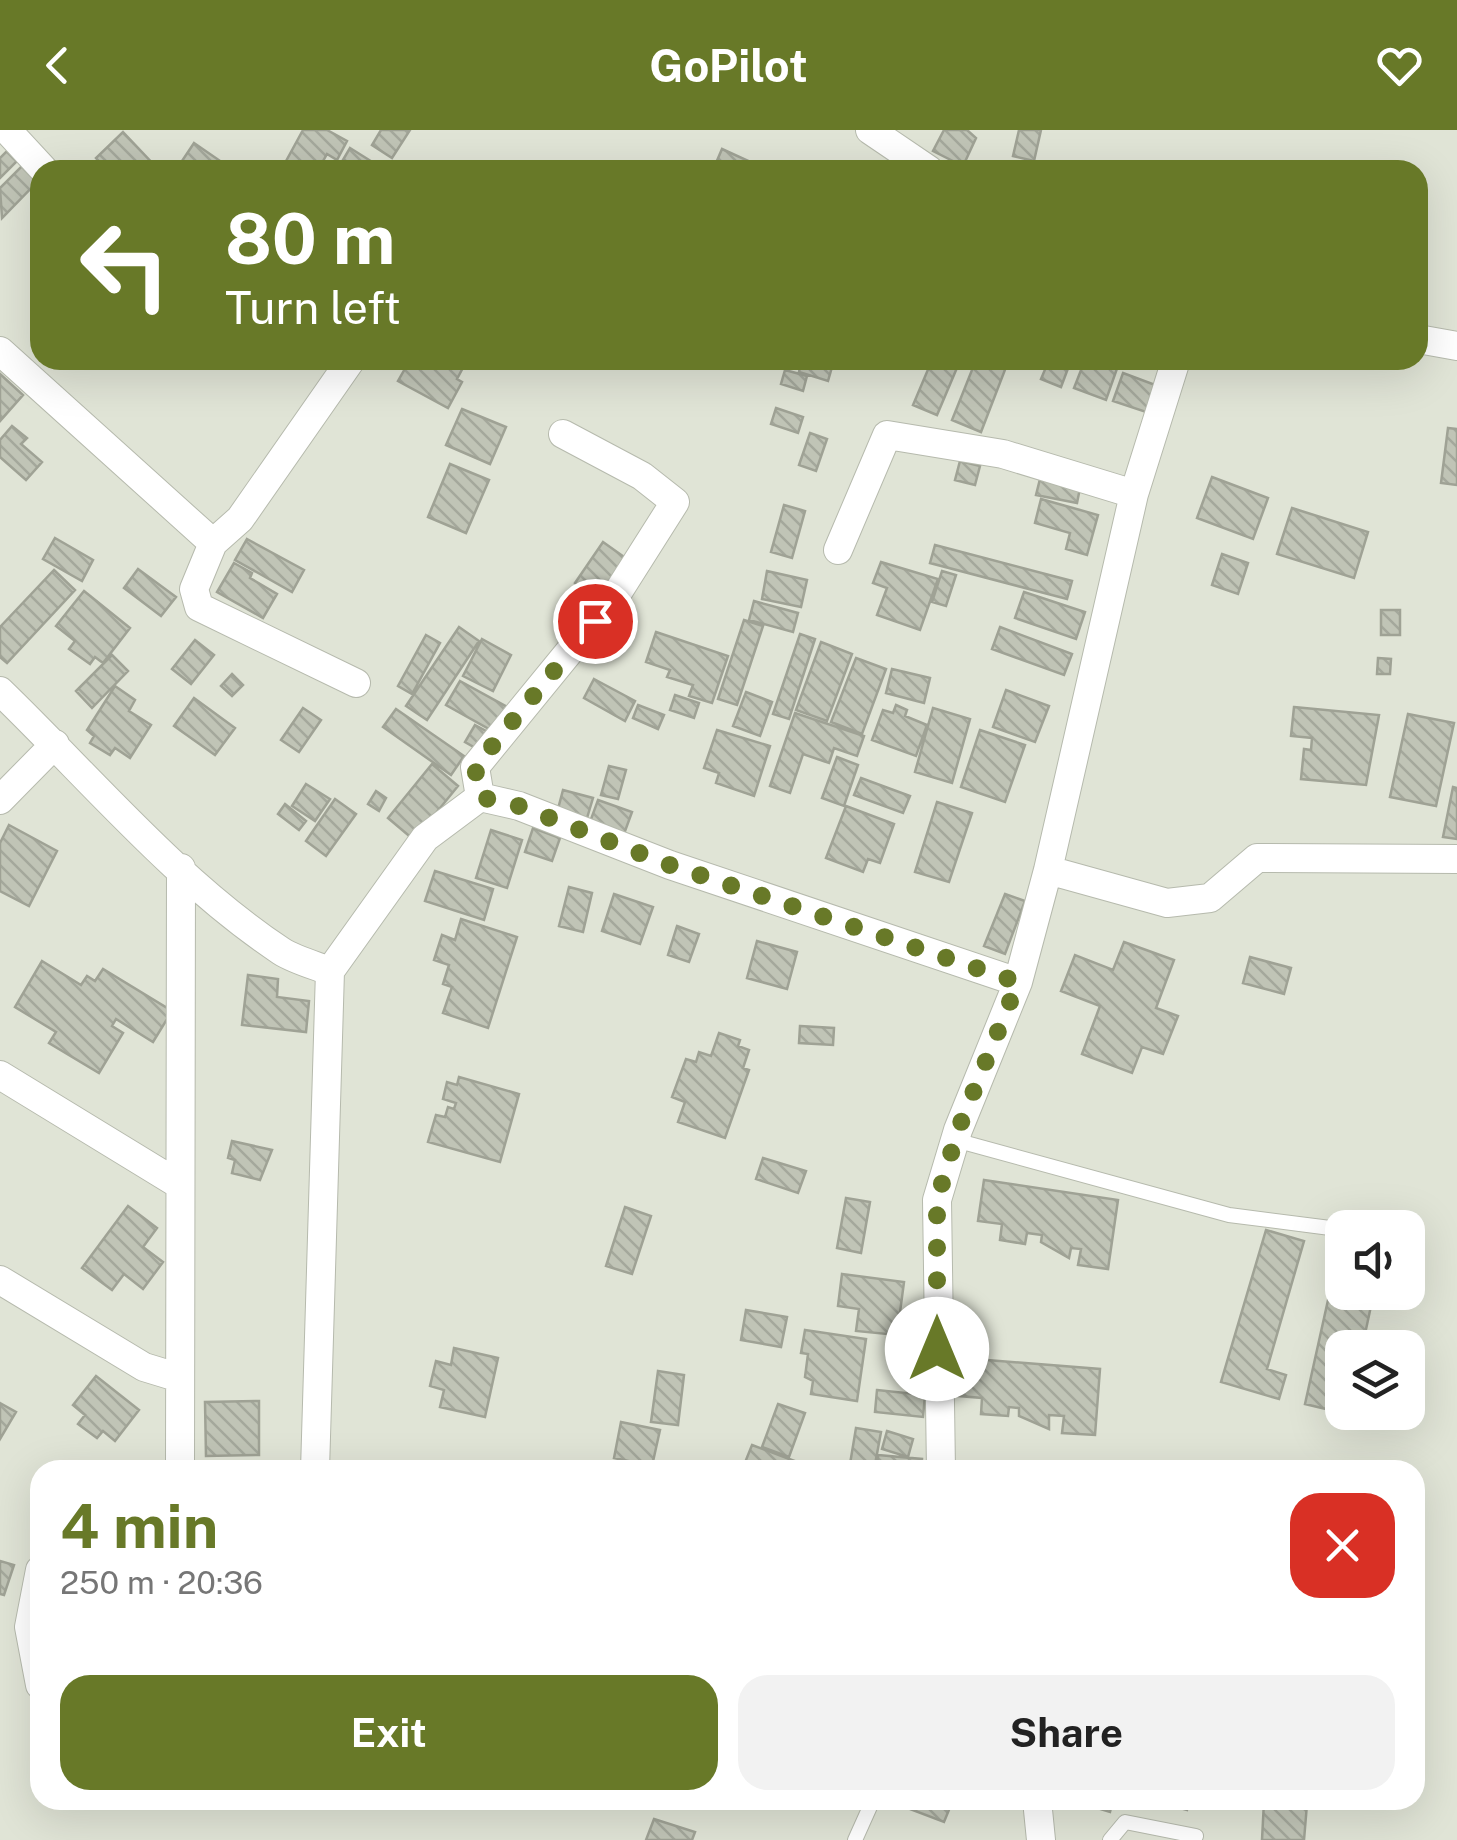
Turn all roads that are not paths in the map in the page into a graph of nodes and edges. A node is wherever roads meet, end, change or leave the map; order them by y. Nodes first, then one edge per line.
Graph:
1 (6, 130) edge
2 (870, 130) edge
3 (34, 160) edge
4 (914, 160) edge
5 (1428, 341) edge
6 (1457, 346) edge
7 (0, 351) edge
8 (344, 370) edge
9 (1173, 370) edge
10 (563, 434) dead end
11 (1134, 494) junction
12 (212, 542) junction
13 (838, 550) dead end
14 (356, 683) dead end
15 (0, 691) edge
16 (55, 744) junction
17 (480, 797) junction
18 (0, 800) edge
19 (1457, 859) edge
20 (181, 868) junction
21 (1048, 870) junction
22 (330, 971) junction
23 (1018, 982) junction
24 (0, 1075) edge
25 (955, 1140) junction
26 (180, 1185) junction
27 (1325, 1227) edge
28 (0, 1280) edge
29 (180, 1378) junction
30 (180, 1460) edge
31 (316, 1460) edge
32 (941, 1460) edge
33 (868, 1810) edge
34 (1038, 1810) edge
35 (1196, 1836) dead end
36 (855, 1840) edge
37 (1040, 1840) edge
38 (1110, 1840) edge

1 - 3 street
2 - 4 street
5 - 6 street
7 - 12 street
8 - 12 street
9 - 11 street
10 - 17 street
11 - 13 street
11 - 21 street
12 - 14 street
15 - 16 street
16 - 18 street
16 - 20 street
17 - 22 street
17 - 23 street
19 - 21 street
20 - 22 street
20 - 26 street
21 - 23 street
22 - 31 street
23 - 25 street
24 - 26 street
25 - 27 lane
25 - 32 street
26 - 29 street
28 - 29 street
29 - 30 street
33 - 36 lane
34 - 37 street
35 - 38 lane

